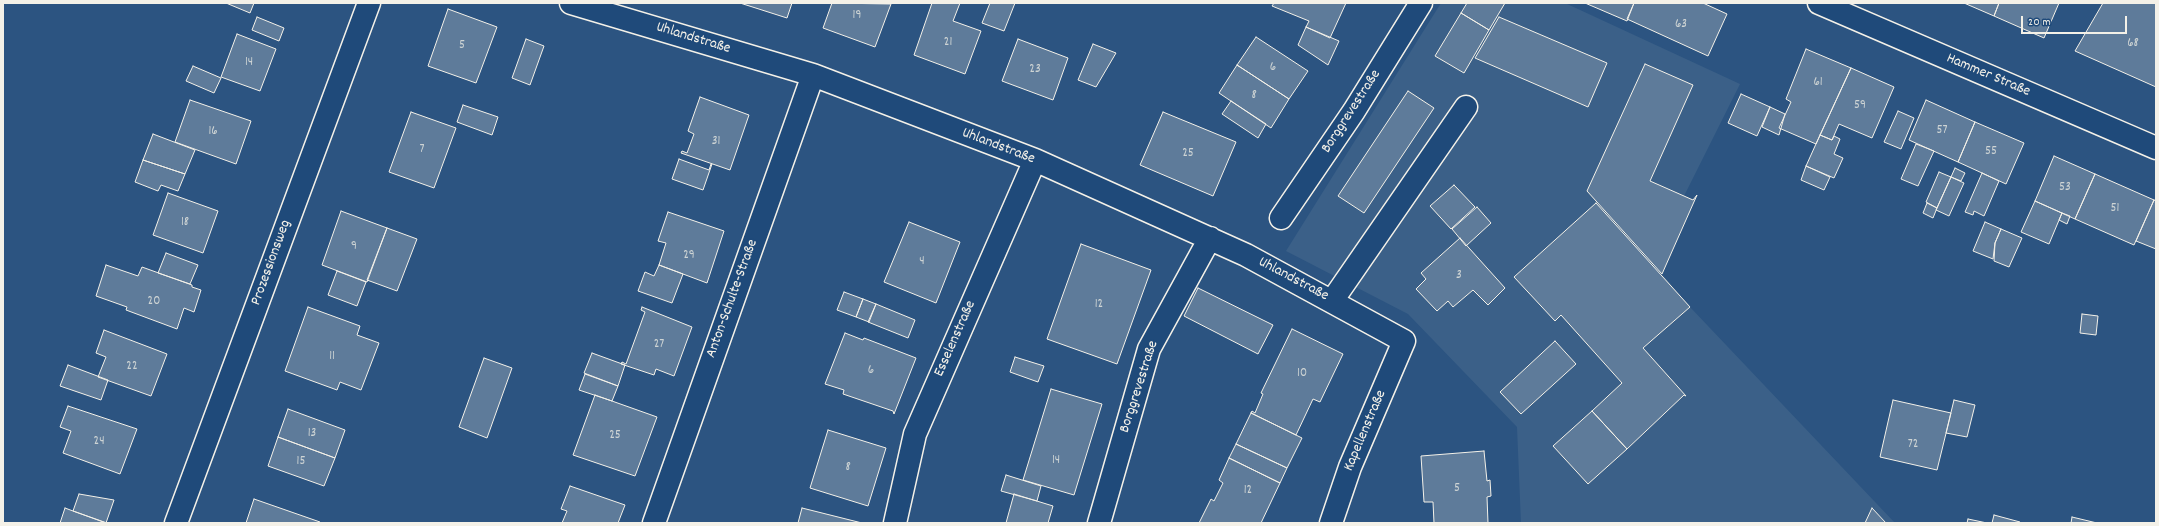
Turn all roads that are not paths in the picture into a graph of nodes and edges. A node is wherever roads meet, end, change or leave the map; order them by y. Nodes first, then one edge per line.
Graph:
1 (369, 3) edge
2 (571, 3) edge
3 (1421, 3) edge
4 (1819, 3) edge
5 (813, 75) junction
6 (1466, 107) dead end
7 (2156, 148) edge
8 (1035, 160) junction
9 (1281, 218) dead end
10 (1210, 238) junction
11 (1332, 301) junction
12 (1404, 341) joint
13 (176, 523) edge
14 (654, 523) edge
15 (895, 523) edge
16 (1099, 523) edge
17 (1330, 523) edge

1 - 13 street, Prozessionsweg
2 - 5 street, Uhlandstraße
3 - 9 street, Borggrevestraße
4 - 7 street, Hammer Straße
5 - 8 street, Uhlandstraße
5 - 14 street, Anton-Schulte-Straße
6 - 11 street
8 - 10 street, Uhlandstraße
8 - 15 street, Esselenstraße
10 - 11 street, Uhlandstraße
10 - 16 street, Borggrevestraße
11 - 12 street, Uhlandstraße
12 - 17 street, Kapellenstraße

